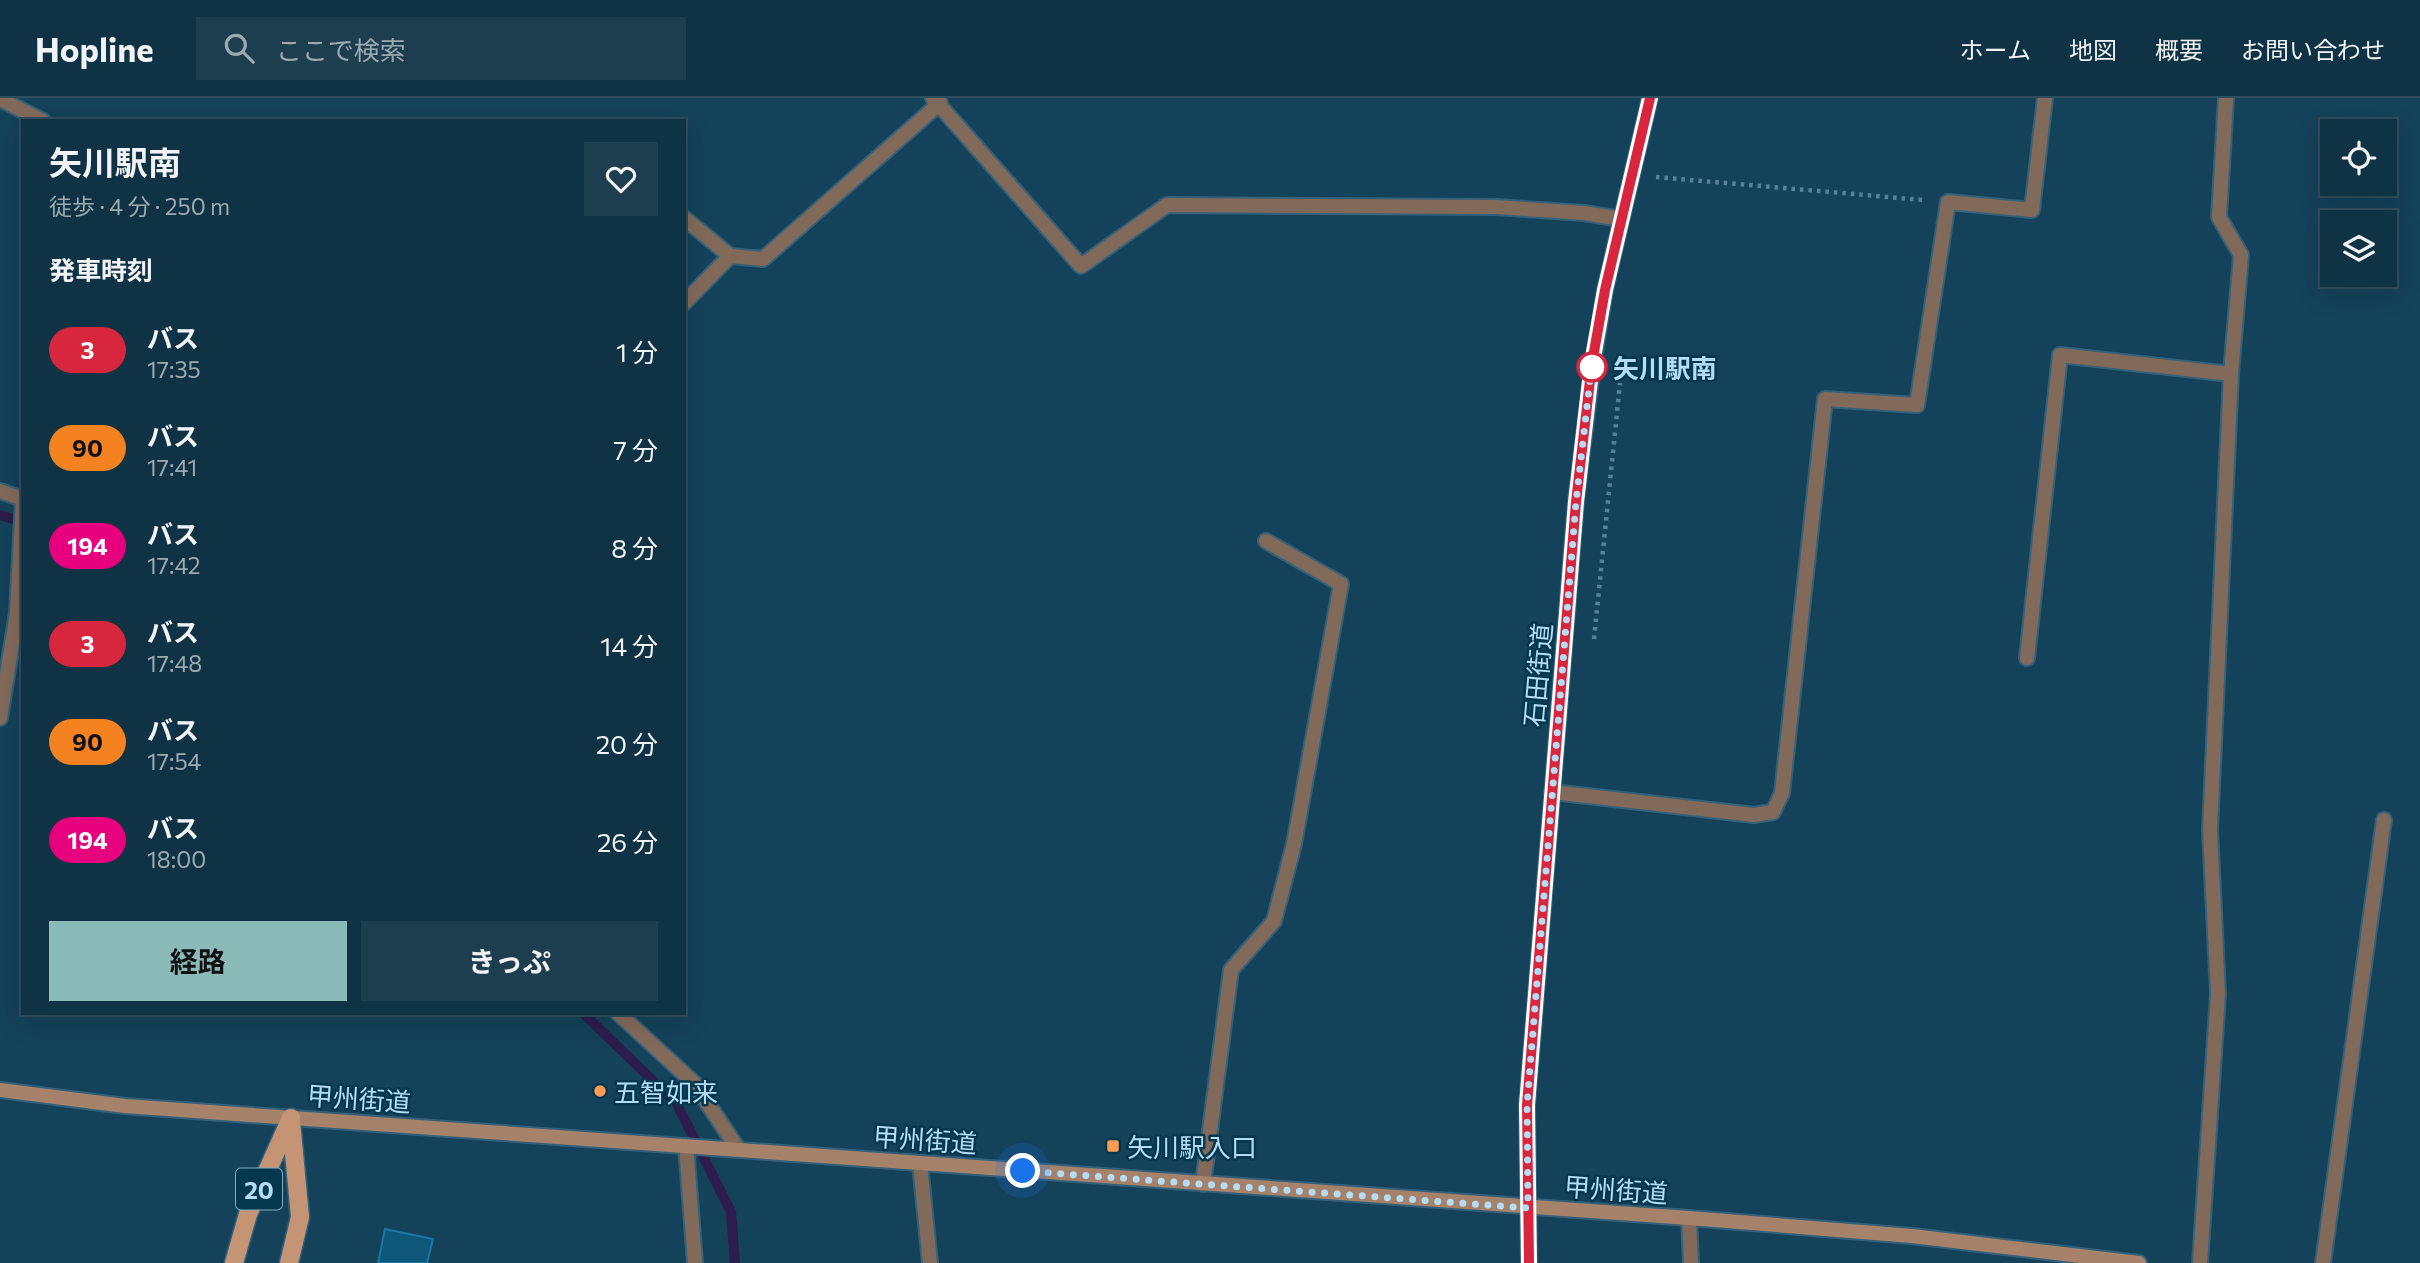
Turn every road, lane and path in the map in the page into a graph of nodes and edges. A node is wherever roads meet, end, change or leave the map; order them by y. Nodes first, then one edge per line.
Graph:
1 (1650, 98) edge
2 (2045, 98) edge
3 (2226, 98) edge
4 (0, 99) edge
5 (937, 101) edge
6 (39, 119) edge
7 (1655, 167) dead end
8 (1653, 177) junction
9 (1651, 190) dead end
10 (1948, 202) junction
11 (1621, 219) junction
12 (686, 220) edge
13 (730, 256) junction
14 (686, 301) edge
15 (1620, 374) dead end
16 (2231, 374) junction
17 (0, 491) edge
18 (21, 498) edge
19 (21, 532) edge
20 (1266, 541) dead end
21 (1593, 644) dead end
22 (2027, 658) dead end
23 (0, 718) edge
24 (1552, 792) junction
25 (2384, 820) dead end
26 (620, 1015) edge
27 (0, 1090) edge
28 (291, 1118) junction
29 (686, 1146) junction
30 (732, 1148) junction
31 (920, 1164) junction
32 (1203, 1184) junction
33 (1528, 1208) junction
34 (1689, 1218) junction
35 (234, 1263) edge
36 (289, 1263) edge
37 (695, 1263) edge
38 (930, 1263) edge
39 (1529, 1263) edge
40 (1691, 1263) edge
41 (2139, 1263) edge
42 (2200, 1263) edge
43 (2323, 1263) edge

1 - 11 street, 石田街道
2 - 10 street
3 - 16 street
4 - 6 street
5 - 11 street
5 - 13 street
7 - 8 path
8 - 9 path
8 - 10 path
10 - 24 street
11 - 24 street, 石田街道
12 - 13 street
13 - 14 street
15 - 21 path
16 - 22 street
16 - 42 street
17 - 18 street
19 - 23 street
20 - 32 street
24 - 33 street, 石田街道
25 - 43 street
26 - 30 street
27 - 28 main road, 甲州街道
28 - 29 main road, 甲州街道
28 - 35 main road, 20
28 - 36 main road, 20
29 - 30 main road, 甲州街道
29 - 37 street
30 - 31 main road, 甲州街道
31 - 32 main road, 甲州街道
31 - 38 street
32 - 33 main road, 甲州街道
33 - 34 main road, 甲州街道
33 - 39 street, 石田街道
34 - 40 street
34 - 41 main road, 甲州街道

